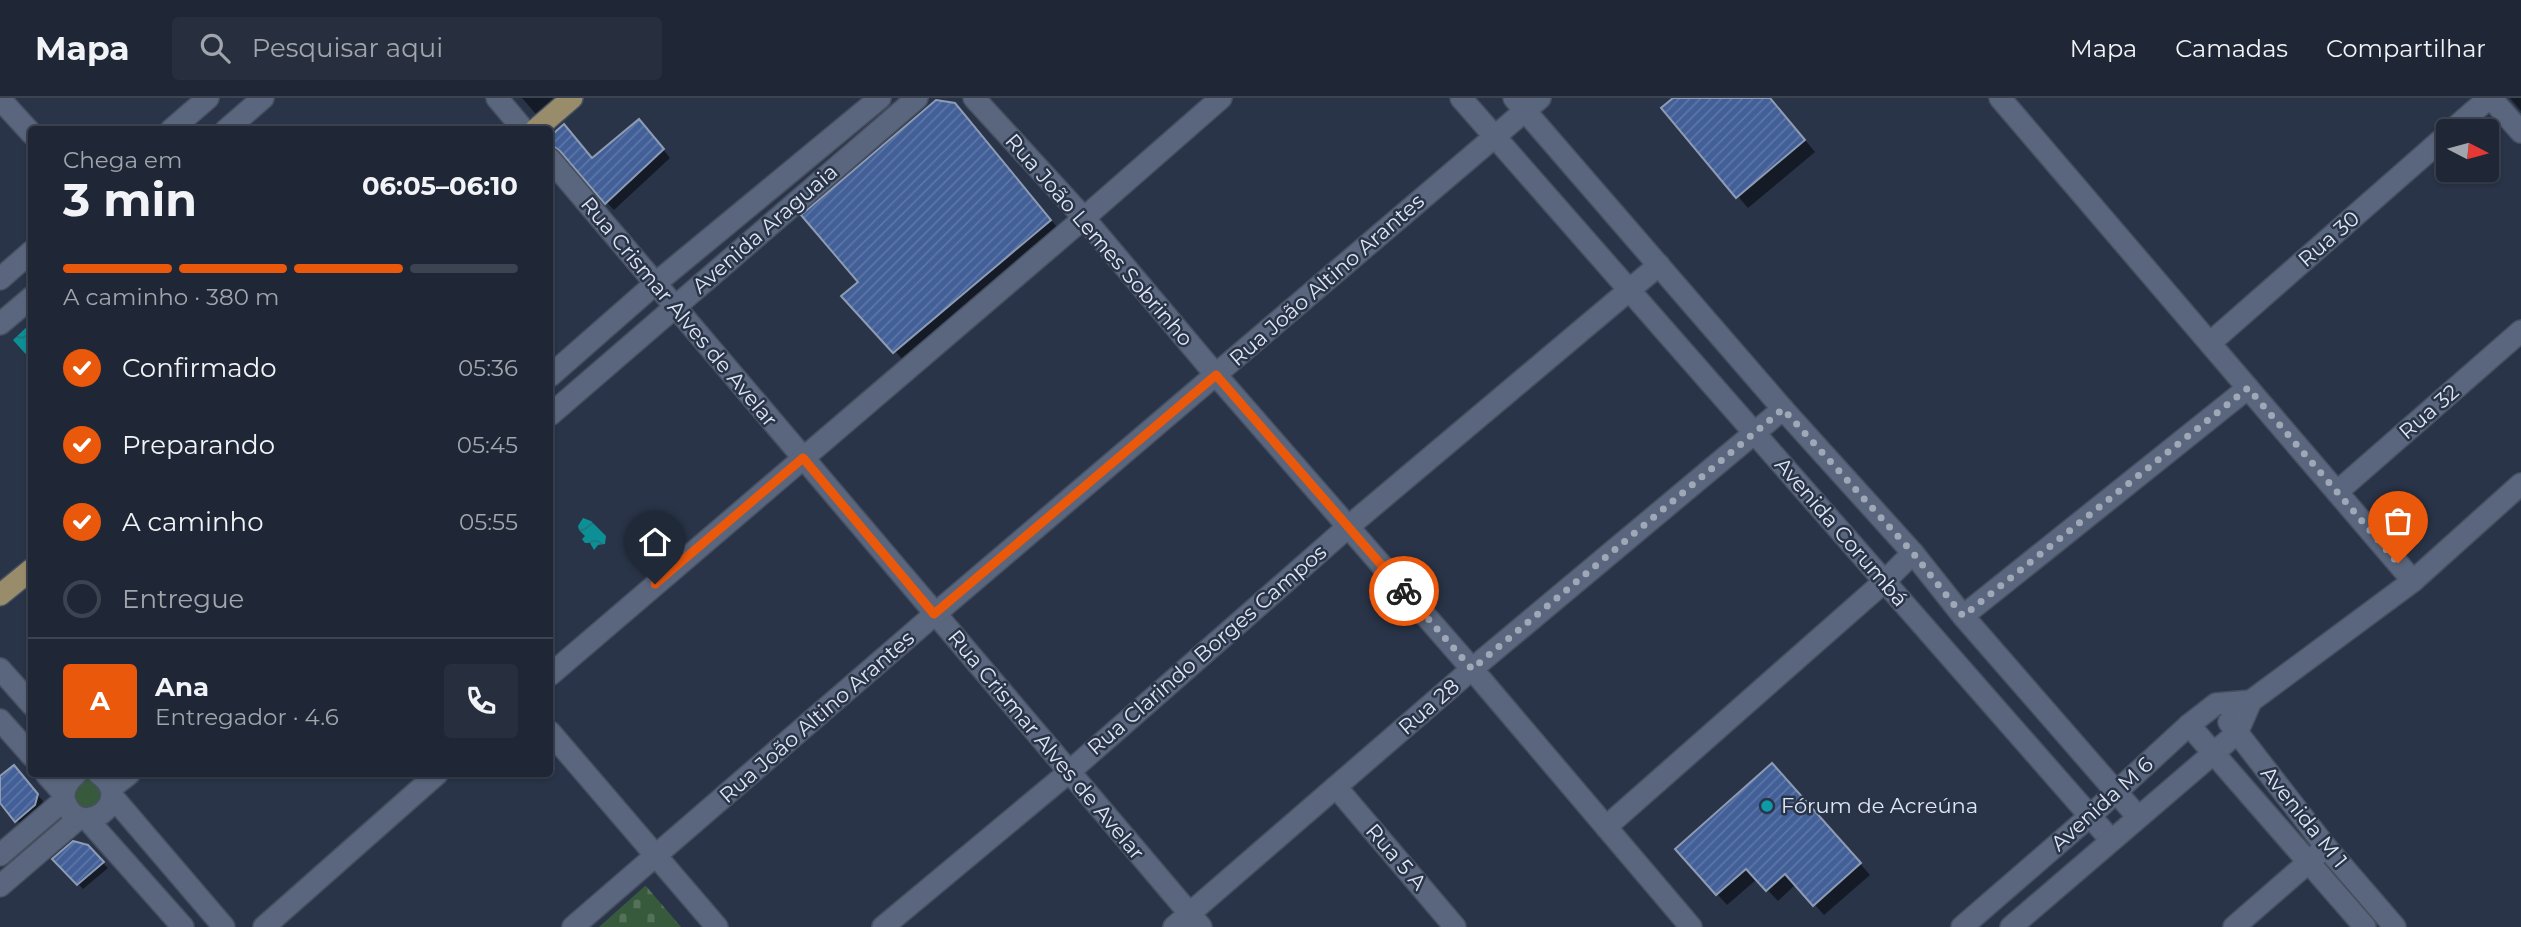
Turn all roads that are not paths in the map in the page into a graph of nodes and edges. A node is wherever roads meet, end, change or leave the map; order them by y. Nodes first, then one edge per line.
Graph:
1 (208, 98) edge
2 (497, 98) edge
3 (572, 98) edge
4 (880, 98) edge
5 (917, 98) edge
6 (974, 98) edge
7 (1221, 98) edge
8 (1461, 98) edge
9 (2000, 98) edge
10 (2490, 98) edge
11 (0, 99) edge
12 (254, 101) edge
13 (1526, 102) edge
14 (2465, 119) edge
15 (176, 126) edge
16 (230, 126) edge
17 (521, 126) edge
18 (540, 126) edge
19 (28, 130) edge
20 (2521, 132) edge
21 (1494, 137) junction
22 (2436, 144) edge
23 (553, 163) edge
24 (796, 167) junction
25 (813, 188) junction
26 (1084, 218) junction
27 (28, 254) edge
28 (1659, 265) junction
29 (0, 279) edge
30 (656, 283) junction
31 (1628, 290) junction
32 (28, 300) edge
33 (675, 306) junction
34 (0, 324) edge
35 (2521, 331) edge
36 (2210, 343) junction
37 (553, 373) edge
38 (1216, 375) junction
39 (2248, 388) junction
40 (1783, 409) junction
41 (553, 412) edge
42 (1754, 433) junction
43 (803, 458) junction
44 (2521, 484) edge
45 (2337, 492) junction
46 (1348, 527) junction
47 (1913, 553) junction
48 (28, 572) edge
49 (2413, 581) junction
50 (1885, 582) junction
51 (0, 595) edge
52 (934, 614) junction
53 (1963, 616) junction
54 (0, 669) edge
55 (1472, 669) junction
56 (553, 671) edge
57 (28, 700) edge
58 (2251, 701) junction
59 (2216, 704) junction
60 (0, 720) edge
61 (2189, 725) junction
62 (2237, 733) junction
63 (553, 735) edge
64 (28, 752) edge
65 (2212, 752) junction
66 (1069, 772) junction
67 (48, 777) edge
68 (73, 777) edge
69 (124, 777) edge
70 (434, 777) edge
71 (108, 786) edge
72 (1336, 788) junction
73 (2115, 792) junction
74 (64, 797) junction
75 (2090, 816) junction
76 (2138, 817) junction
77 (83, 818) junction
78 (1606, 827) junction
79 (2111, 840) junction
80 (2326, 847) junction
81 (0, 855) edge
82 (657, 856) junction
83 (2309, 862) junction
84 (0, 886) edge
85 (2379, 908) junction
86 (1189, 923) edge
87 (2363, 924) edge
88 (183, 927) edge
89 (224, 927) edge
90 (264, 927) edge
91 (573, 927) edge
92 (717, 927) edge
93 (883, 927) edge
94 (1455, 927) edge
95 (1691, 927) edge
96 (1962, 927) edge
97 (2011, 927) edge
98 (2234, 927) edge
99 (2395, 927) edge

1 - 15 street
2 - 17 street
3 - 18 main road
4 - 24 street, Avenida Araguaia
5 - 25 street, Avenida Araguaia
6 - 26 street, Rua João Lemes Sobrinho
7 - 26 street
8 - 21 street, Avenida Corumbá
9 - 36 street
10 - 14 street, Rua 30
10 - 20 street
11 - 19 street
12 - 16 street
13 - 21 street, Rua João Altino Arantes
13 - 28 street, Avenida Corumbá
21 - 31 street, Avenida Corumbá
21 - 38 street, Rua João Altino Arantes
22 - 36 street, Rua 30
23 - 30 street, Rua Crismar Alves de Avelar
24 - 25 street
24 - 30 street, Avenida Araguaia
25 - 33 street, Avenida Araguaia
26 - 38 street, Rua João Lemes Sobrinho
26 - 43 street
27 - 29 street
28 - 31 street, Rua Clarindo Borges Campos
28 - 40 street, Avenida Corumbá
30 - 33 street, Rua Crismar Alves de Avelar
30 - 37 street, Avenida Araguaia
31 - 42 street, Avenida Corumbá
31 - 46 street, Rua Clarindo Borges Campos
32 - 34 street
33 - 41 street, Avenida Araguaia
33 - 43 street, Rua Crismar Alves de Avelar
35 - 45 street, Rua 32
36 - 39 street
38 - 46 street, Rua João Lemes Sobrinho
38 - 52 street, Rua João Altino Arantes
39 - 45 street
39 - 53 street
40 - 42 street, Rua 28
40 - 47 street, Avenida Corumbá
42 - 50 street, Avenida Corumbá
42 - 55 street, Rua 28
43 - 52 street, Rua Crismar Alves de Avelar
43 - 56 street
44 - 49 street, Avenida M 6
45 - 49 street
46 - 55 street, Rua João Lemes Sobrinho
46 - 66 street, Rua Clarindo Borges Campos
47 - 50 street
47 - 53 street, Avenida Corumbá
48 - 51 main road
49 - 58 street, Avenida M 6
50 - 75 street, Avenida Corumbá
50 - 78 street
52 - 66 street, Rua Crismar Alves de Avelar
52 - 82 street, Rua João Altino Arantes
53 - 73 street, Avenida Corumbá
54 - 57 street
55 - 72 street, Rua 28
55 - 78 street, Rua João Lemes Sobrinho
58 - 59 street
58 - 62 street, Avenida M 6
59 - 61 street, Avenida M 6
59 - 62 street, Avenida M 1
60 - 64 street
61 - 65 street, Avenida M 1
61 - 73 street, Avenida M 6
62 - 65 street, Avenida M 6
62 - 80 street, Avenida M 1
63 - 82 street
65 - 76 street, Avenida M 6
65 - 83 street, Avenida M 1
66 - 86 street, Rua Crismar Alves de Avelar
66 - 93 street, Rua Clarindo Borges Campos
67 - 74 street
68 - 74 street
69 - 71 street
70 - 90 street
71 - 77 street
71 - 89 street
72 - 86 street, Rua 28
72 - 94 street, Rua 5 A
73 - 75 street, Avenida M 6
73 - 76 street, Avenida Corumbá
74 - 77 street
74 - 81 street
75 - 79 street, Avenida Corumbá
75 - 96 street, Avenida M 6
76 - 79 street, Avenida M 6
77 - 84 street
77 - 88 street
78 - 95 street, Rua João Lemes Sobrinho
79 - 97 street, Avenida M 6
80 - 83 street
80 - 85 street, Avenida M 1
82 - 91 street, Rua João Altino Arantes
82 - 92 street
83 - 87 street, Avenida M 1
83 - 98 street
85 - 87 street
85 - 99 street, Avenida M 1

